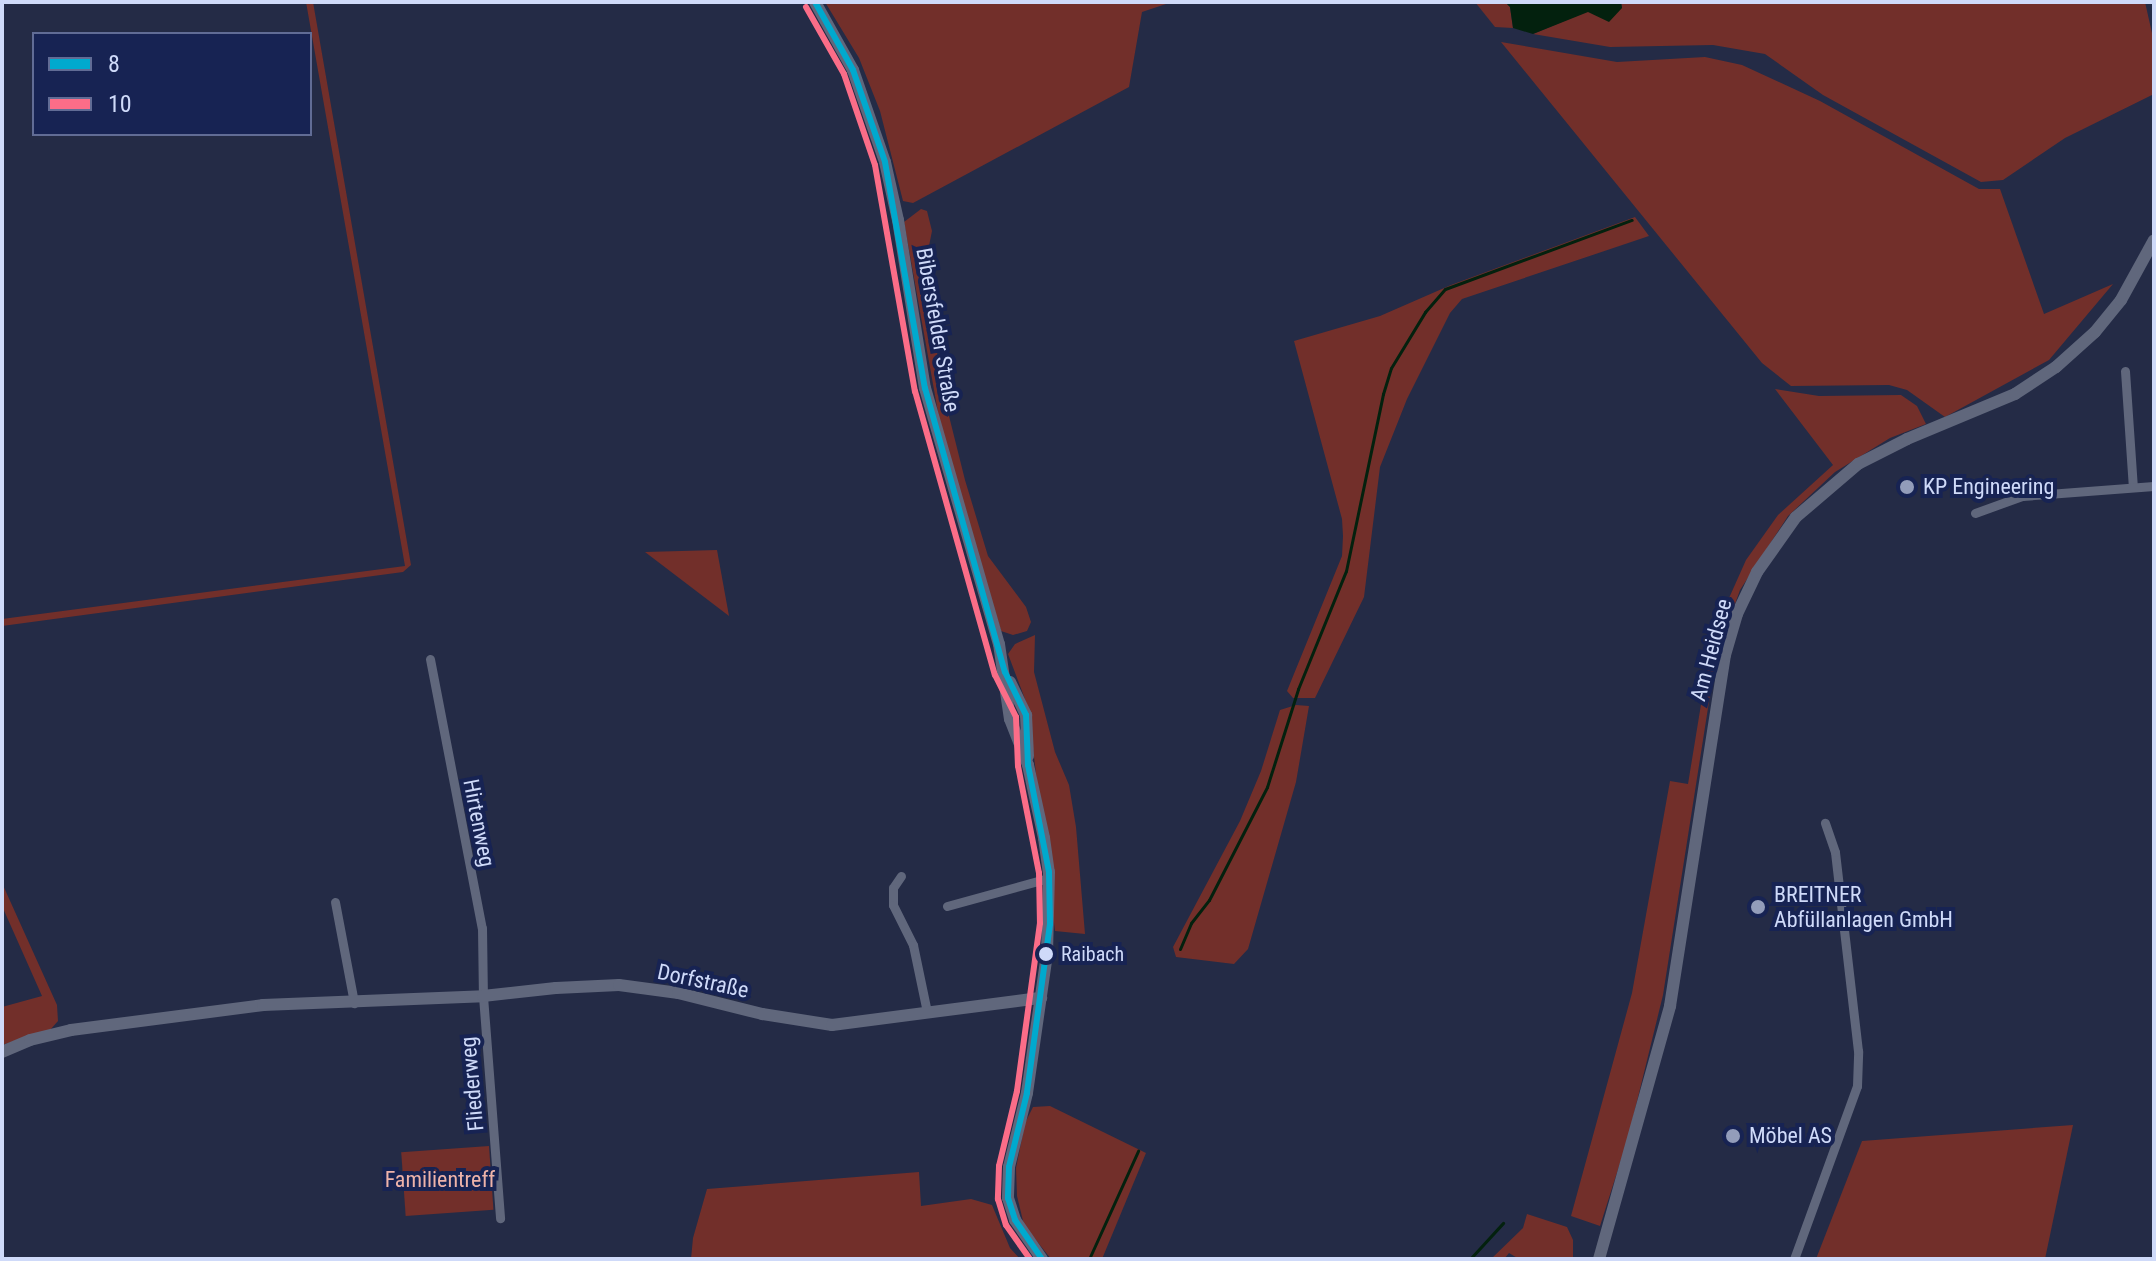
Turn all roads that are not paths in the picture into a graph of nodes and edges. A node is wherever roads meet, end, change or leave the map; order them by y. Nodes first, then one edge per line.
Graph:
1 (815, 2) edge
2 (2154, 240) edge
3 (2125, 371) dead end
4 (2154, 486) edge
5 (2133, 487) junction
6 (1975, 513) dead end
7 (430, 659) dead end
8 (1825, 823) dead end
9 (901, 876) dead end
10 (1049, 878) junction
11 (335, 902) dead end
12 (947, 906) dead end
13 (483, 996) junction
14 (1041, 998) junction
15 (354, 1003) junction
16 (927, 1012) junction
17 (2, 1052) edge
18 (500, 1218) dead end
19 (1042, 1259) edge
20 (1599, 1259) edge
21 (1794, 1259) edge

1 - 10 street, Bibersfelder Straße
2 - 20 street, Am Heidsee
3 - 5 street
4 - 5 street
5 - 6 street
7 - 13 street, Hirtenweg
8 - 21 street
9 - 16 street
10 - 12 street
10 - 14 street, Bibersfelder Straße
11 - 15 street
13 - 15 street, Dorfstraße
13 - 16 street, Dorfstraße
13 - 18 street, Fliederweg
14 - 16 street, Dorfstraße
14 - 19 street, Bibersfelder Straße
15 - 17 street, Dorfstraße

